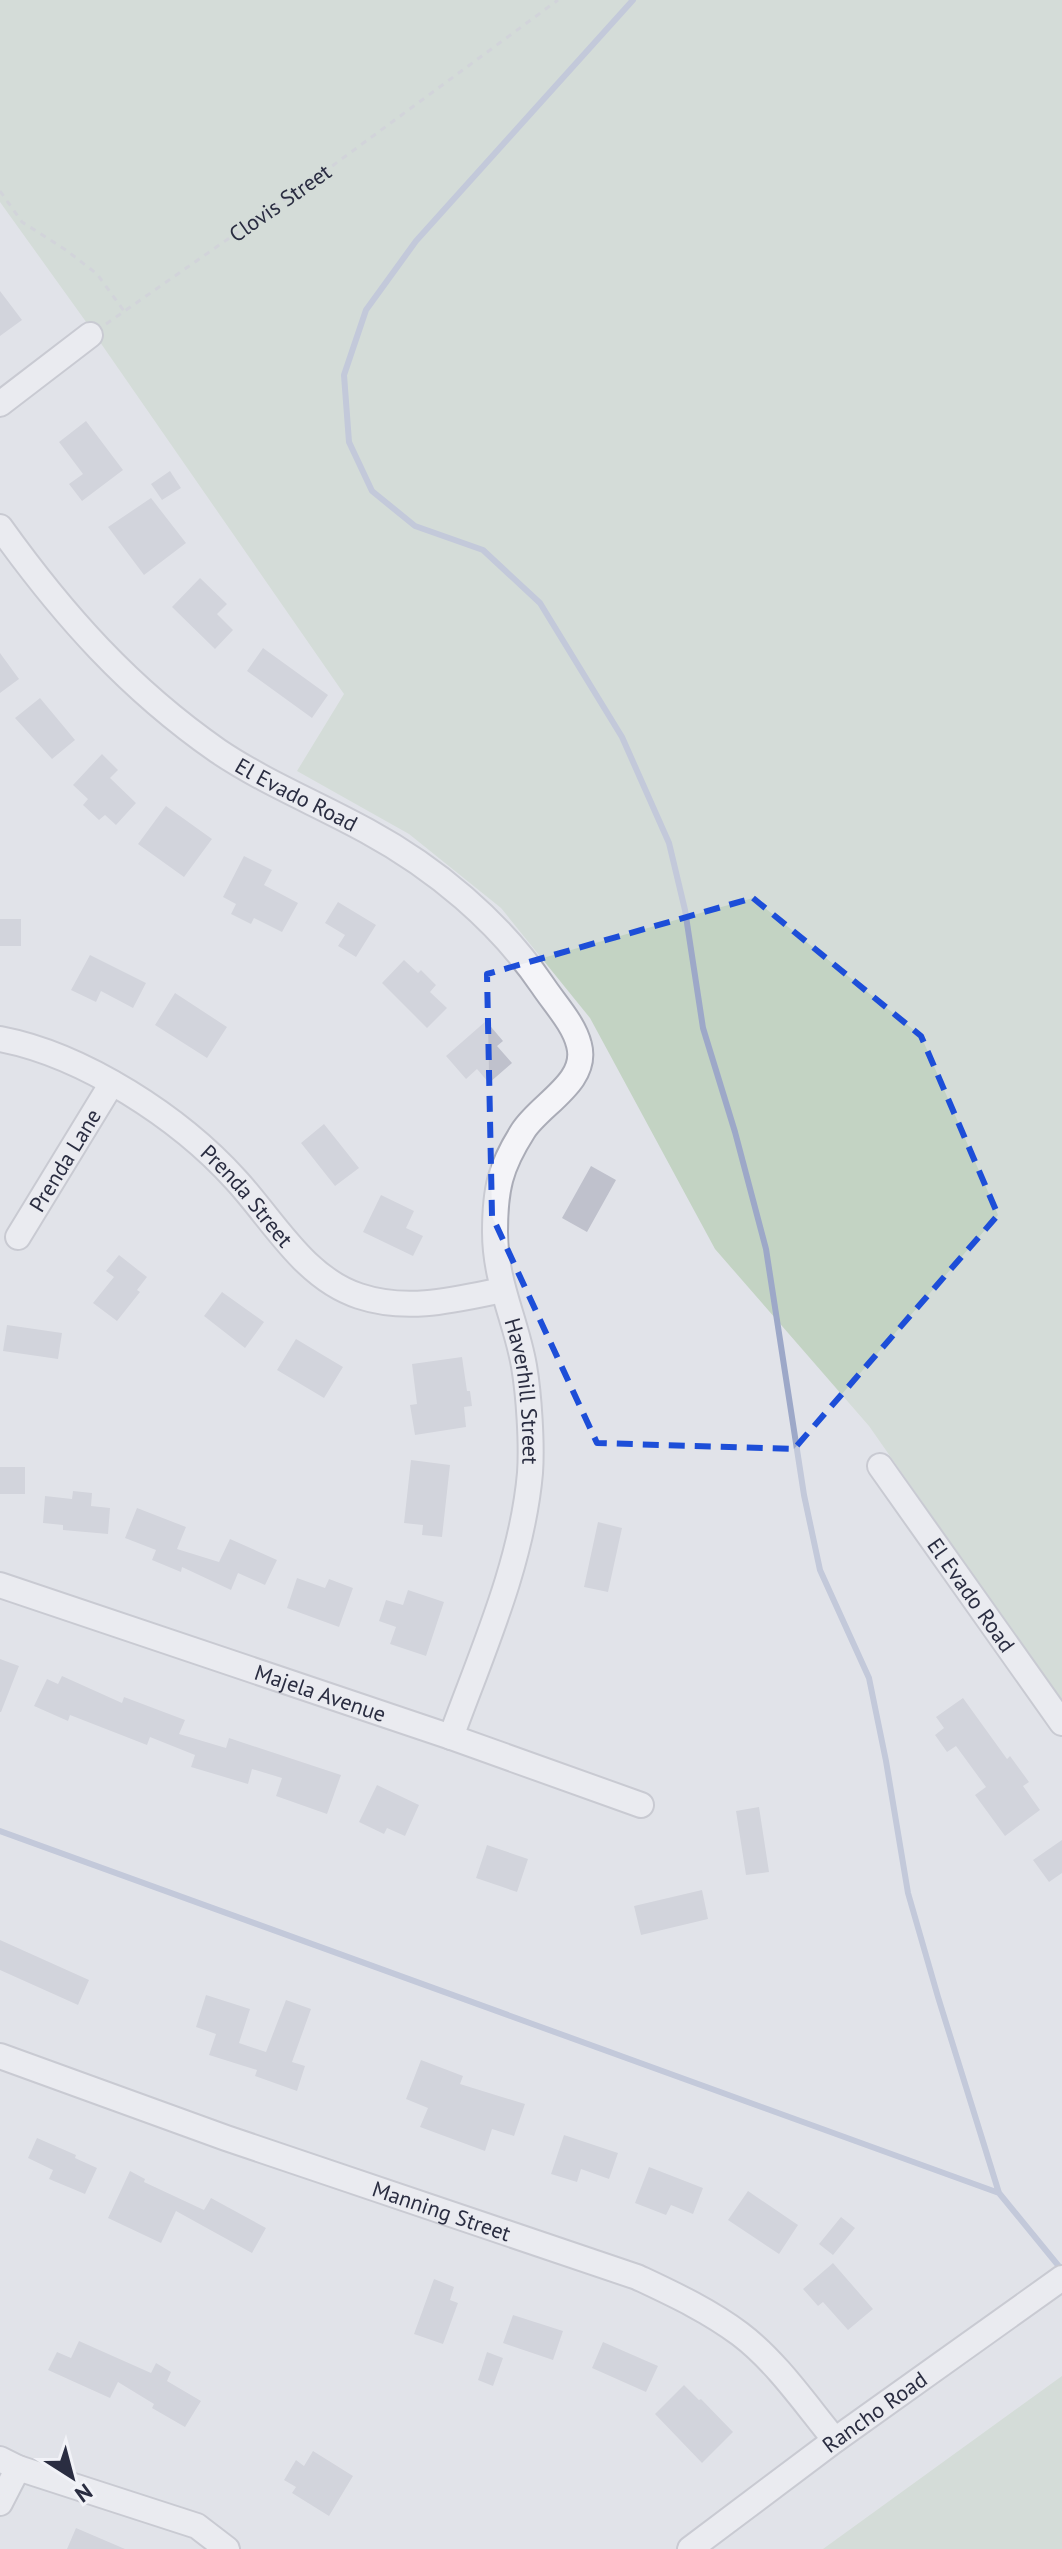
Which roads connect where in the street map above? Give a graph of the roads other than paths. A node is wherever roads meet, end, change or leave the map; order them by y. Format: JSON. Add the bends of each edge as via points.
{"nodes":[{"id":1,"x":90,"y":335,"type":"road end"},
{"id":2,"x":0,"y":404,"type":"edge"},
{"id":3,"x":0,"y":527,"type":"edge"},
{"id":4,"x":0,"y":1039,"type":"edge"},
{"id":5,"x":580,"y":1065,"type":"joint"},
{"id":6,"x":112,"y":1083,"type":"junction"},
{"id":7,"x":18,"y":1237,"type":"dead end"},
{"id":8,"x":502,"y":1290,"type":"junction"},
{"id":9,"x":880,"y":1466,"type":"dead end"},
{"id":10,"x":0,"y":1585,"type":"edge"},
{"id":11,"x":1062,"y":1723,"type":"edge"},
{"id":12,"x":451,"y":1737,"type":"junction"},
{"id":13,"x":641,"y":1805,"type":"dead end"},
{"id":14,"x":0,"y":2056,"type":"edge"},
{"id":15,"x":1062,"y":2278,"type":"edge"},
{"id":16,"x":835,"y":2440,"type":"junction"},
{"id":17,"x":9,"y":2464,"type":"edge"},
{"id":18,"x":0,"y":2503,"type":"edge"},
{"id":19,"x":227,"y":2549,"type":"edge"},
{"id":20,"x":690,"y":2549,"type":"edge"}],
"edges":[{"from":1,"to":2,"type":"street"},
{"from":3,"to":5,"type":"street","name":"El Evado Road","via":[[103,656],[154,703],[221,753],[408,855],[452,888],[533,971],[579,1045]]},
{"from":4,"to":6,"type":"street","name":"Prenda Street"},
{"from":5,"to":8,"type":"street","name":"Haverhill Street","via":[[525,1127],[506,1162],[496,1192]]},
{"from":6,"to":7,"type":"street","name":"Prenda Lane"},
{"from":6,"to":8,"type":"street","name":"Prenda Street","via":[[199,1143],[322,1277],[357,1295],[394,1303],[432,1304]]},
{"from":8,"to":12,"type":"street","name":"Haverhill Street","via":[[524,1366],[530,1471],[503,1593]]},
{"from":9,"to":11,"type":"street","name":"El Evado Road"},
{"from":10,"to":12,"type":"street","name":"Majela Avenue"},
{"from":12,"to":13,"type":"street","name":"Majela Avenue"},
{"from":14,"to":16,"type":"street","name":"Manning Street","via":[[637,2277],[700,2306],[743,2335]]},
{"from":15,"to":16,"type":"street","name":"Rancho Road"},
{"from":16,"to":20,"type":"street","name":"Rancho Road"},
{"from":17,"to":18,"type":"street"},
{"from":17,"to":19,"type":"street","via":[[197,2526]]}]}
